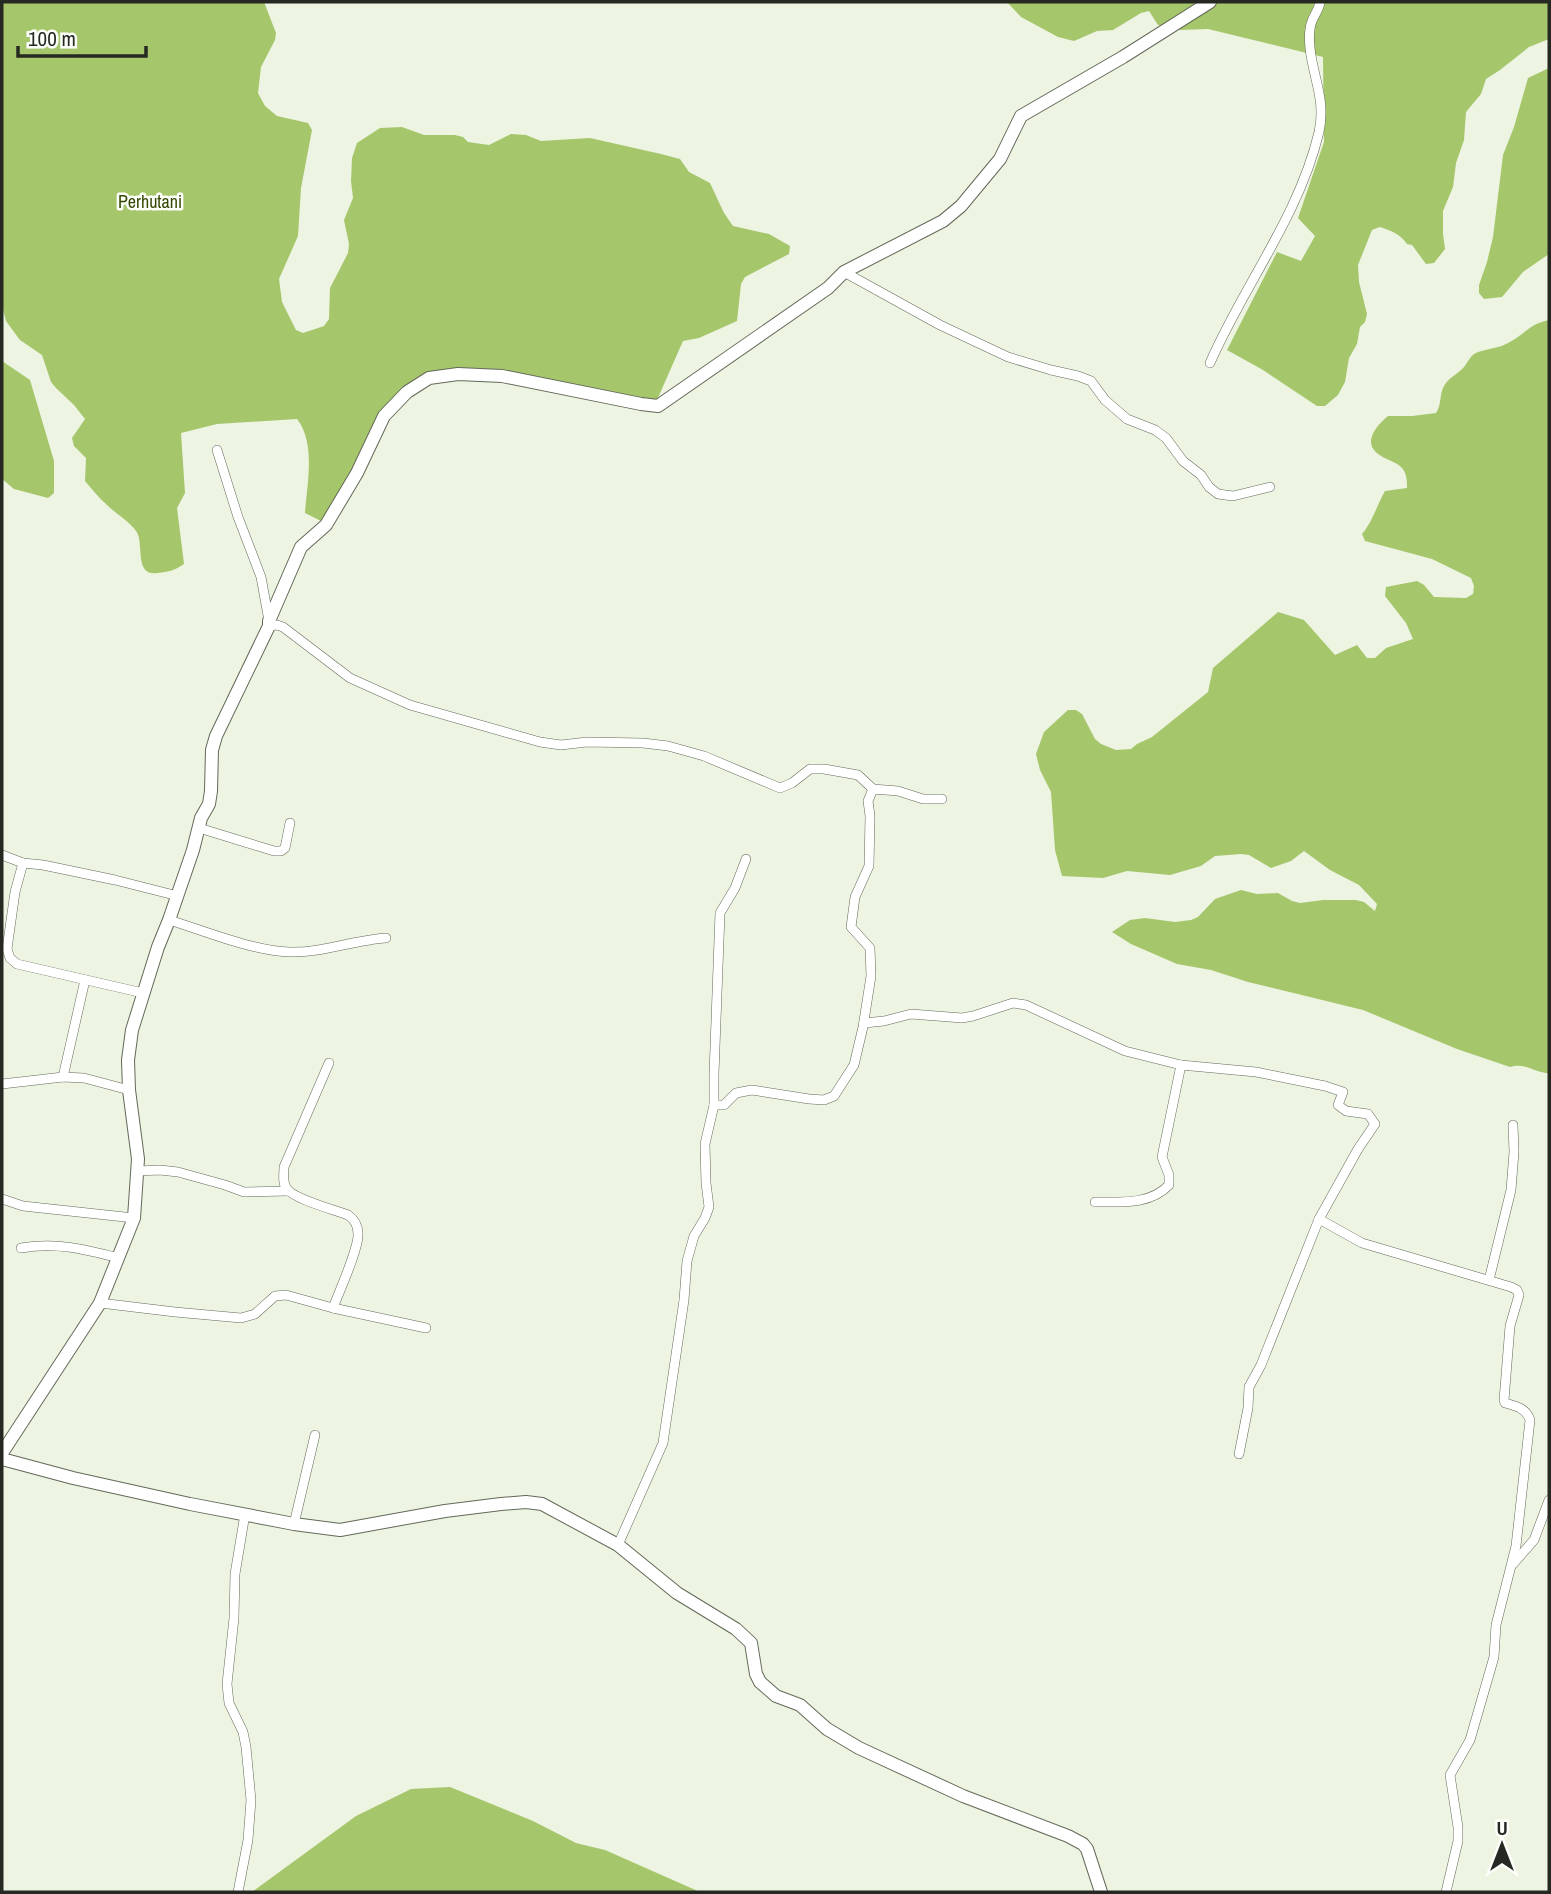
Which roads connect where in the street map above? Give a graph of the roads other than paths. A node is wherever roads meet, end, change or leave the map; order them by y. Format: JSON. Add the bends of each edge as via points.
{"nodes":[{"id":1,"x":1210,"y":2,"type":"edge"},
{"id":2,"x":1320,"y":2,"type":"edge"},
{"id":3,"x":844,"y":272,"type":"junction"},
{"id":4,"x":1210,"y":363,"type":"dead end"},
{"id":5,"x":217,"y":450,"type":"dead end"},
{"id":6,"x":1270,"y":487,"type":"dead end"},
{"id":7,"x":269,"y":623,"type":"junction"},
{"id":8,"x":873,"y":789,"type":"junction"},
{"id":9,"x":942,"y":799,"type":"dead end"},
{"id":10,"x":290,"y":823,"type":"dead end"},
{"id":11,"x":199,"y":828,"type":"junction"},
{"id":12,"x":2,"y":855,"type":"edge"},
{"id":13,"x":746,"y":859,"type":"dead end"},
{"id":14,"x":23,"y":863,"type":"junction"},
{"id":15,"x":178,"y":896,"type":"junction"},
{"id":16,"x":170,"y":920,"type":"junction"},
{"id":17,"x":386,"y":938,"type":"dead end"},
{"id":18,"x":86,"y":980,"type":"junction"},
{"id":19,"x":143,"y":993,"type":"junction"},
{"id":20,"x":864,"y":1023,"type":"junction"},
{"id":21,"x":329,"y":1063,"type":"dead end"},
{"id":22,"x":1181,"y":1065,"type":"junction"},
{"id":23,"x":63,"y":1077,"type":"junction"},
{"id":24,"x":2,"y":1084,"type":"edge"},
{"id":25,"x":129,"y":1090,"type":"junction"},
{"id":26,"x":715,"y":1105,"type":"junction"},
{"id":27,"x":1513,"y":1125,"type":"dead end"},
{"id":28,"x":138,"y":1171,"type":"junction"},
{"id":29,"x":288,"y":1191,"type":"junction"},
{"id":30,"x":2,"y":1199,"type":"edge"},
{"id":31,"x":1095,"y":1202,"type":"dead end"},
{"id":32,"x":134,"y":1218,"type":"junction"},
{"id":33,"x":1319,"y":1219,"type":"junction"},
{"id":34,"x":21,"y":1248,"type":"dead end"},
{"id":35,"x":119,"y":1258,"type":"junction"},
{"id":36,"x":1489,"y":1280,"type":"junction"},
{"id":37,"x":100,"y":1303,"type":"junction"},
{"id":38,"x":333,"y":1308,"type":"junction"},
{"id":39,"x":426,"y":1328,"type":"dead end"},
{"id":40,"x":315,"y":1435,"type":"dead end"},
{"id":41,"x":2,"y":1453,"type":"edge"},
{"id":42,"x":1238,"y":1454,"type":"dead end"},
{"id":43,"x":2,"y":1459,"type":"edge"},
{"id":44,"x":1549,"y":1500,"type":"edge"},
{"id":45,"x":245,"y":1514,"type":"junction"},
{"id":46,"x":294,"y":1524,"type":"junction"},
{"id":47,"x":618,"y":1545,"type":"junction"},
{"id":48,"x":1512,"y":1565,"type":"junction"},
{"id":49,"x":238,"y":1892,"type":"edge"},
{"id":50,"x":1101,"y":1892,"type":"edge"},
{"id":51,"x":1446,"y":1892,"type":"edge"}],
"edges":[{"from":1,"to":3,"type":"street","via":[[1021,116],[1000,159],[961,206],[943,221]]},
{"from":2,"to":4,"type":"street","via":[[1310,33],[1321,111],[1312,157],[1290,212]]},
{"from":3,"to":6,"type":"street","via":[[1008,357],[1091,381],[1127,419],[1166,438],[1218,494],[1233,496]]},
{"from":3,"to":7,"type":"street","via":[[828,288],[658,406],[502,376],[429,378],[384,416],[326,524],[301,547]]},
{"from":5,"to":7,"type":"street","via":[[261,577]]},
{"from":7,"to":8,"type":"street","via":[[283,627],[350,678],[458,720],[561,745],[668,746],[780,788],[810,769],[824,769],[858,775]]},
{"from":7,"to":11,"type":"street","via":[[216,736],[211,797]]},
{"from":8,"to":9,"type":"street"},
{"from":8,"to":20,"type":"street","via":[[868,801],[869,866],[855,897],[851,928],[870,948]]},
{"from":10,"to":11,"type":"street","via":[[281,851]]},
{"from":11,"to":15,"type":"street"},
{"from":12,"to":14,"type":"street"},
{"from":13,"to":26,"type":"street","via":[[720,914]]},
{"from":14,"to":15,"type":"street"},
{"from":14,"to":18,"type":"street","via":[[15,892],[9,958],[17,964]]},
{"from":15,"to":16,"type":"street"},
{"from":16,"to":17,"type":"street","via":[[247,945],[289,952]]},
{"from":16,"to":19,"type":"street"},
{"from":18,"to":19,"type":"street"},
{"from":18,"to":23,"type":"street"},
{"from":19,"to":25,"type":"street","via":[[132,1030]]},
{"from":20,"to":22,"type":"street","via":[[911,1014],[973,1016],[1013,1003],[1125,1051]]},
{"from":20,"to":26,"type":"street","via":[[854,1065],[834,1096],[809,1099],[752,1090]]},
{"from":21,"to":29,"type":"street","via":[[284,1167]]},
{"from":22,"to":31,"type":"street","via":[[1163,1157],[1169,1185],[1142,1199]]},
{"from":22,"to":33,"type":"street","via":[[1256,1072],[1325,1086],[1343,1092],[1338,1105],[1346,1111],[1368,1114],[1375,1124]]},
{"from":23,"to":24,"type":"street"},
{"from":23,"to":25,"type":"street"},
{"from":25,"to":28,"type":"street"},
{"from":26,"to":47,"type":"street","via":[[705,1144],[709,1207],[687,1261],[663,1443]]},
{"from":27,"to":36,"type":"street","via":[[1511,1190]]},
{"from":28,"to":29,"type":"street","via":[[178,1172],[244,1192]]},
{"from":28,"to":32,"type":"street"},
{"from":29,"to":38,"type":"street","via":[[348,1215],[357,1225],[358,1241]]},
{"from":30,"to":32,"type":"street","via":[[23,1206]]},
{"from":32,"to":35,"type":"street"},
{"from":33,"to":36,"type":"street","via":[[1362,1243]]},
{"from":33,"to":42,"type":"street","via":[[1249,1387]]},
{"from":34,"to":35,"type":"street","via":[[70,1246]]},
{"from":35,"to":37,"type":"street"},
{"from":36,"to":48,"type":"street","via":[[1511,1287],[1519,1295],[1510,1326],[1504,1400],[1525,1411],[1530,1420]]},
{"from":37,"to":38,"type":"street","via":[[241,1318],[286,1295]]},
{"from":37,"to":41,"type":"street"},
{"from":38,"to":39,"type":"street"},
{"from":40,"to":46,"type":"street"},
{"from":43,"to":45,"type":"street"},
{"from":44,"to":48,"type":"street","via":[[1534,1540]]},
{"from":45,"to":46,"type":"street"},
{"from":45,"to":49,"type":"street","via":[[235,1574],[227,1684],[232,1713],[243,1732],[251,1800]]},
{"from":46,"to":47,"type":"street","via":[[346,1530],[445,1511],[526,1502],[550,1507]]},
{"from":47,"to":50,"type":"street","via":[[677,1593],[746,1638],[756,1674],[767,1690],[800,1705],[859,1748],[962,1797],[1083,1844]]},
{"from":48,"to":51,"type":"street","via":[[1481,1706],[1470,1740],[1450,1775],[1458,1841]]}]}
